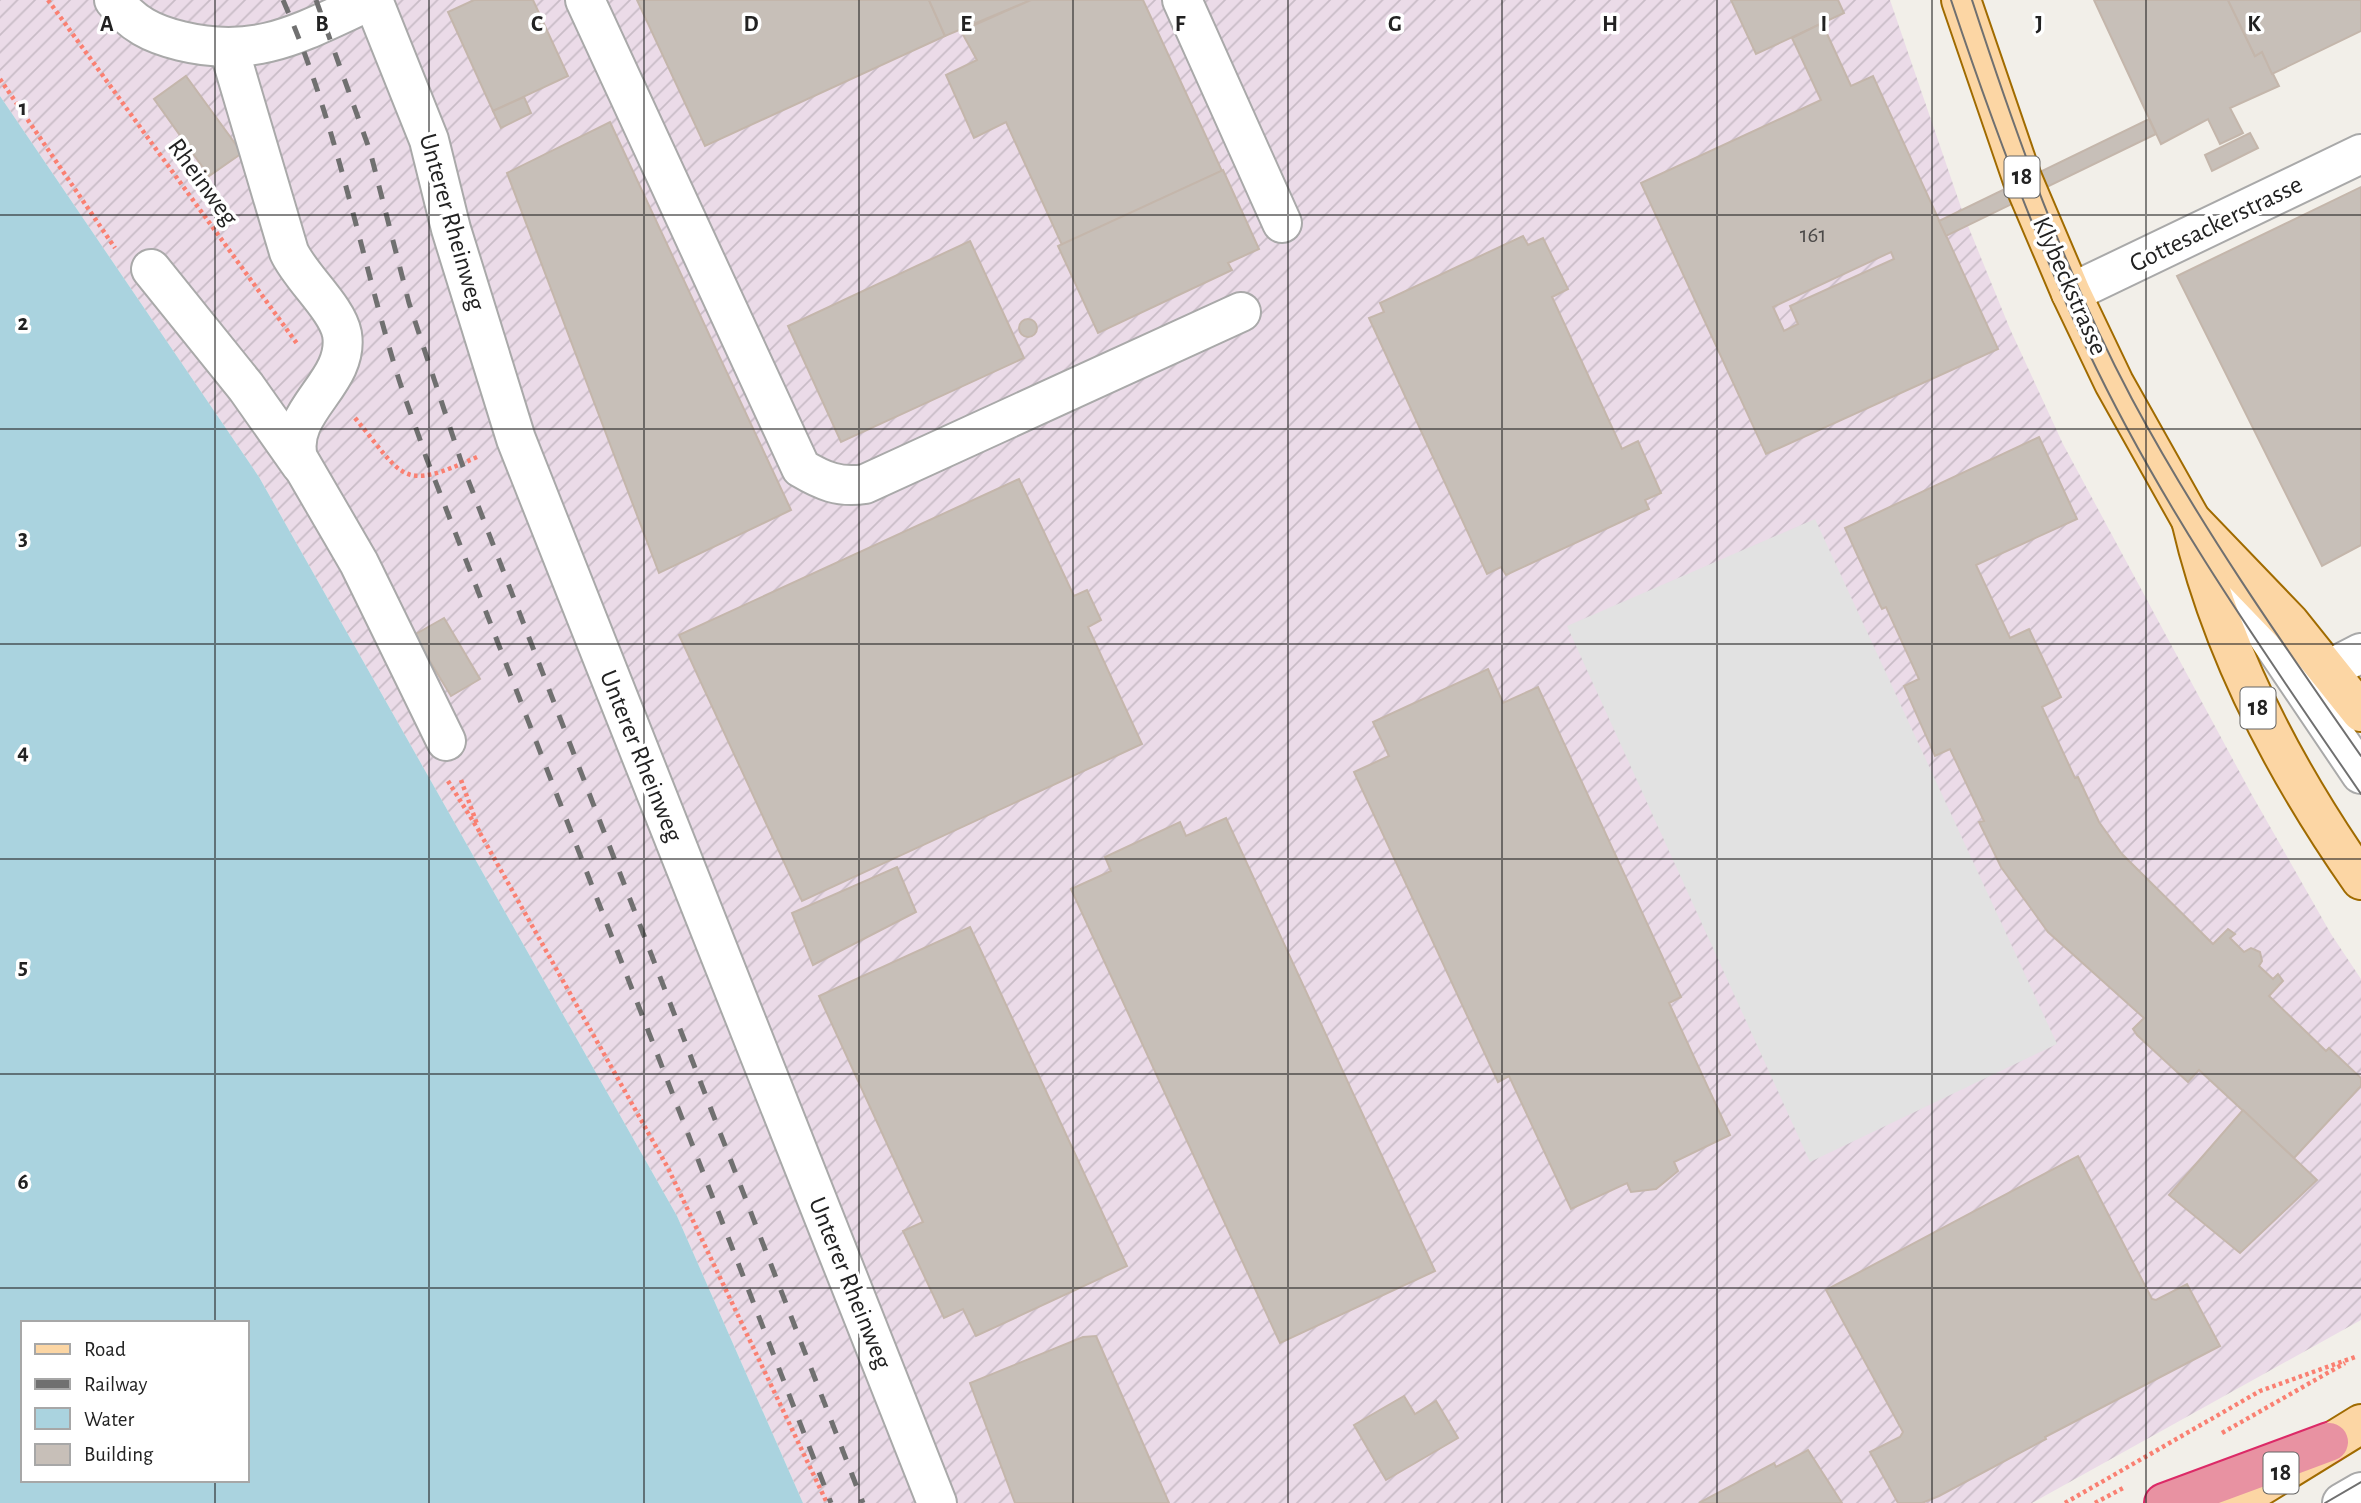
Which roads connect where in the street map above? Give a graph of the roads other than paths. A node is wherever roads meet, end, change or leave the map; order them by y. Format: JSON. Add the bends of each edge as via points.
{"nodes":[{"id":1,"x":114,"y":0,"type":"edge"},
{"id":2,"x":372,"y":0,"type":"edge"},
{"id":3,"x":585,"y":0,"type":"edge"},
{"id":4,"x":1182,"y":0,"type":"edge"},
{"id":5,"x":1961,"y":0,"type":"edge"},
{"id":6,"x":229,"y":49,"type":"junction"},
{"id":7,"x":2361,"y":154,"type":"edge"},
{"id":8,"x":1282,"y":223,"type":"dead end"},
{"id":9,"x":151,"y":269,"type":"dead end"},
{"id":10,"x":2071,"y":293,"type":"junction"},
{"id":11,"x":1241,"y":312,"type":"dead end"},
{"id":12,"x":301,"y":465,"type":"junction"},
{"id":13,"x":2191,"y":520,"type":"junction"},
{"id":14,"x":2230,"y":645,"type":"junction"},
{"id":15,"x":2345,"y":661,"type":"edge"},
{"id":16,"x":2286,"y":667,"type":"junction"},
{"id":17,"x":2361,"y":712,"type":"edge"},
{"id":18,"x":446,"y":741,"type":"road end"},
{"id":19,"x":2361,"y":774,"type":"edge"},
{"id":20,"x":2361,"y":880,"type":"edge"},
{"id":21,"x":2345,"y":1433,"type":"edge"},
{"id":22,"x":2361,"y":1492,"type":"edge"},
{"id":23,"x":937,"y":1503,"type":"edge"},
{"id":24,"x":2165,"y":1503,"type":"edge"},
{"id":25,"x":2234,"y":1503,"type":"edge"},
{"id":26,"x":2342,"y":1503,"type":"edge"}],
"edges":[{"from":1,"to":6,"type":"street","via":[[148,32]]},
{"from":2,"to":6,"type":"street","via":[[298,34]]},
{"from":2,"to":23,"type":"street","name":"Unterer Rheinweg","via":[[429,140],[451,229],[516,439]]},
{"from":3,"to":11,"type":"street","via":[[801,468],[822,481],[845,487],[865,484]]},
{"from":4,"to":8,"type":"street"},
{"from":5,"to":10,"type":"main road","name":"Klybeckstrasse","number":"18","via":[[2022,178]]},
{"from":6,"to":12,"type":"street","via":[[289,251],[340,327],[343,354],[297,439]]},
{"from":7,"to":10,"type":"street","name":"Gottesackerstrasse"},
{"from":9,"to":12,"type":"street","via":[[246,387]]},
{"from":10,"to":13,"type":"main road","name":"Klybeckstrasse","number":"18","via":[[2114,383]]},
{"from":12,"to":18,"type":"street","via":[[359,563]]},
{"from":13,"to":14,"type":"main road","name":"Klybeckstrasse","number":"18"},
{"from":13,"to":15,"type":"main road","name":"Klybeckstrasse","number":"18","via":[[2290,623]]},
{"from":13,"to":16,"type":"street"},
{"from":14,"to":16,"type":"street"},
{"from":14,"to":20,"type":"main road","name":"Klybeckstrasse","number":"18","via":[[2250,695],[2294,774]]},
{"from":15,"to":16,"type":"street"},
{"from":15,"to":17,"type":"main road","name":"Klybeckstrasse","number":"18"},
{"from":16,"to":19,"type":"street"},
{"from":21,"to":24,"type":"highway"},
{"from":21,"to":25,"type":"main road","number":"18"},
{"from":22,"to":26,"type":"street"}]}
